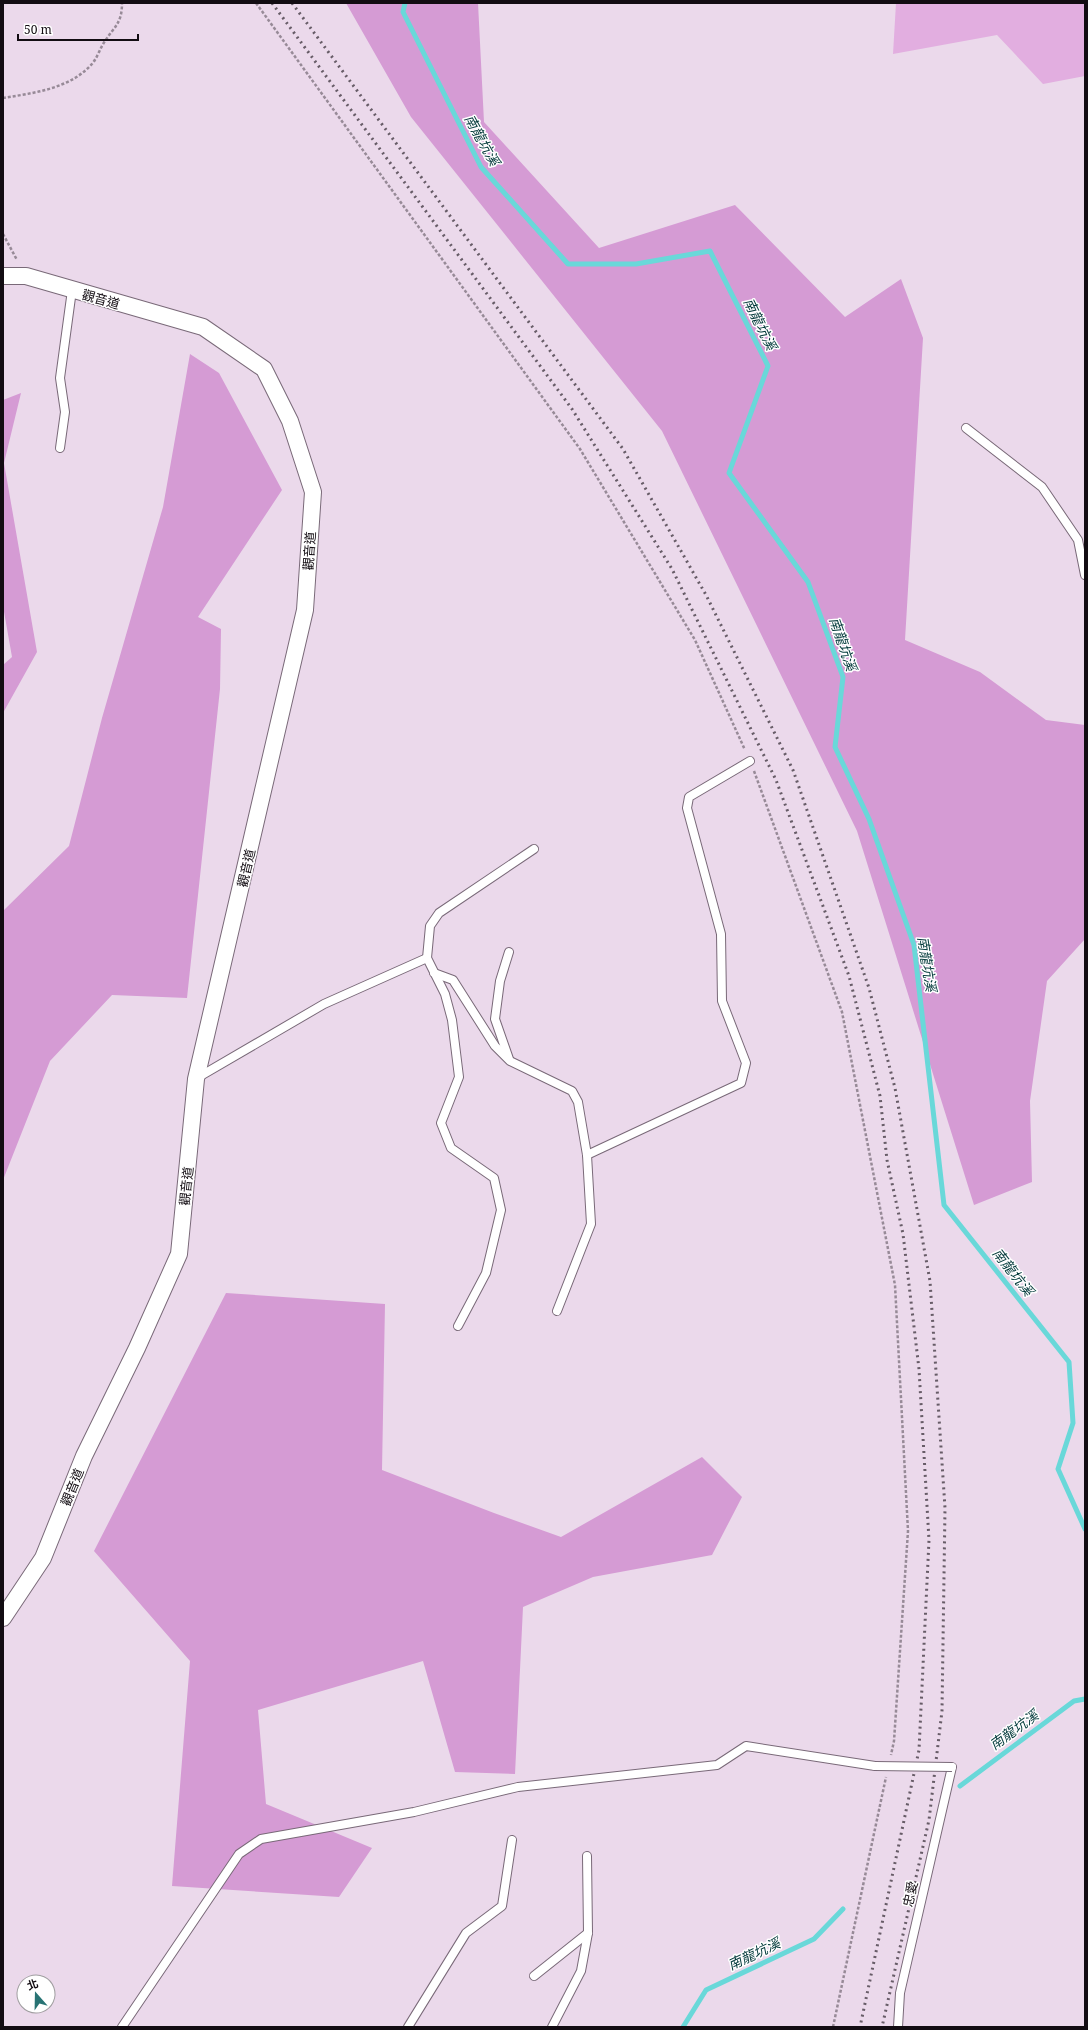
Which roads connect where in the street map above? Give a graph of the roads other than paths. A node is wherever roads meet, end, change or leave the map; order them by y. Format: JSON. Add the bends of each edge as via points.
{"nodes":[{"id":1,"x":3,"y":276,"type":"edge"},
{"id":2,"x":72,"y":290,"type":"junction"},
{"id":3,"x":966,"y":428,"type":"dead end"},
{"id":4,"x":60,"y":448,"type":"dead end"},
{"id":5,"x":1085,"y":575,"type":"edge"},
{"id":6,"x":750,"y":761,"type":"dead end"},
{"id":7,"x":534,"y":850,"type":"dead end"},
{"id":8,"x":509,"y":952,"type":"dead end"},
{"id":9,"x":427,"y":958,"type":"junction"},
{"id":10,"x":434,"y":973,"type":"junction"},
{"id":11,"x":510,"y":1061,"type":"junction"},
{"id":12,"x":196,"y":1078,"type":"junction"},
{"id":13,"x":587,"y":1155,"type":"junction"},
{"id":14,"x":557,"y":1311,"type":"dead end"},
{"id":15,"x":458,"y":1326,"type":"dead end"},
{"id":16,"x":3,"y":1618,"type":"edge"},
{"id":17,"x":512,"y":1840,"type":"dead end"},
{"id":18,"x":587,"y":1856,"type":"dead end"},
{"id":19,"x":588,"y":1933,"type":"junction"},
{"id":20,"x":534,"y":1976,"type":"dead end"},
{"id":21,"x":122,"y":2027,"type":"edge"},
{"id":22,"x":408,"y":2027,"type":"edge"},
{"id":23,"x":552,"y":2027,"type":"edge"},
{"id":24,"x":898,"y":2027,"type":"edge"}],
"edges":[{"from":1,"to":2,"type":"street","name":"觀音道","via":[[26,276]]},
{"from":2,"to":4,"type":"lane","via":[[60,378],[65,412]]},
{"from":2,"to":12,"type":"street","name":"觀音道","via":[[203,327],[264,369],[290,421],[313,492],[305,610]]},
{"from":3,"to":5,"type":"lane","via":[[1042,487],[1078,540]]},
{"from":6,"to":13,"type":"lane","via":[[689,797],[687,808],[721,934],[722,1001],[746,1063],[741,1083]]},
{"from":7,"to":9,"type":"lane","via":[[439,913],[430,926]]},
{"from":8,"to":11,"type":"lane","via":[[500,981],[495,1019]]},
{"from":9,"to":10,"type":"lane"},
{"from":9,"to":12,"type":"lane","via":[[324,1004]]},
{"from":10,"to":11,"type":"lane","via":[[453,980],[495,1046]]},
{"from":10,"to":15,"type":"lane","via":[[445,994],[452,1020],[459,1077],[441,1123],[451,1148],[494,1178],[501,1210],[486,1273]]},
{"from":11,"to":13,"type":"lane","via":[[572,1091],[578,1102]]},
{"from":12,"to":16,"type":"street","name":"觀音道","via":[[179,1254],[84,1456],[43,1558]]},
{"from":13,"to":14,"type":"lane","via":[[591,1224]]},
{"from":17,"to":22,"type":"lane","via":[[502,1906],[466,1933]]},
{"from":18,"to":19,"type":"lane"},
{"from":19,"to":20,"type":"lane"},
{"from":19,"to":23,"type":"lane","via":[[580,1971]]},
{"from":21,"to":24,"type":"lane","name":"忠愛","bridge":true,"via":[[239,1854],[261,1839],[414,1812],[518,1787],[717,1765],[746,1746],[876,1766],[952,1767],[900,1993]]}]}
